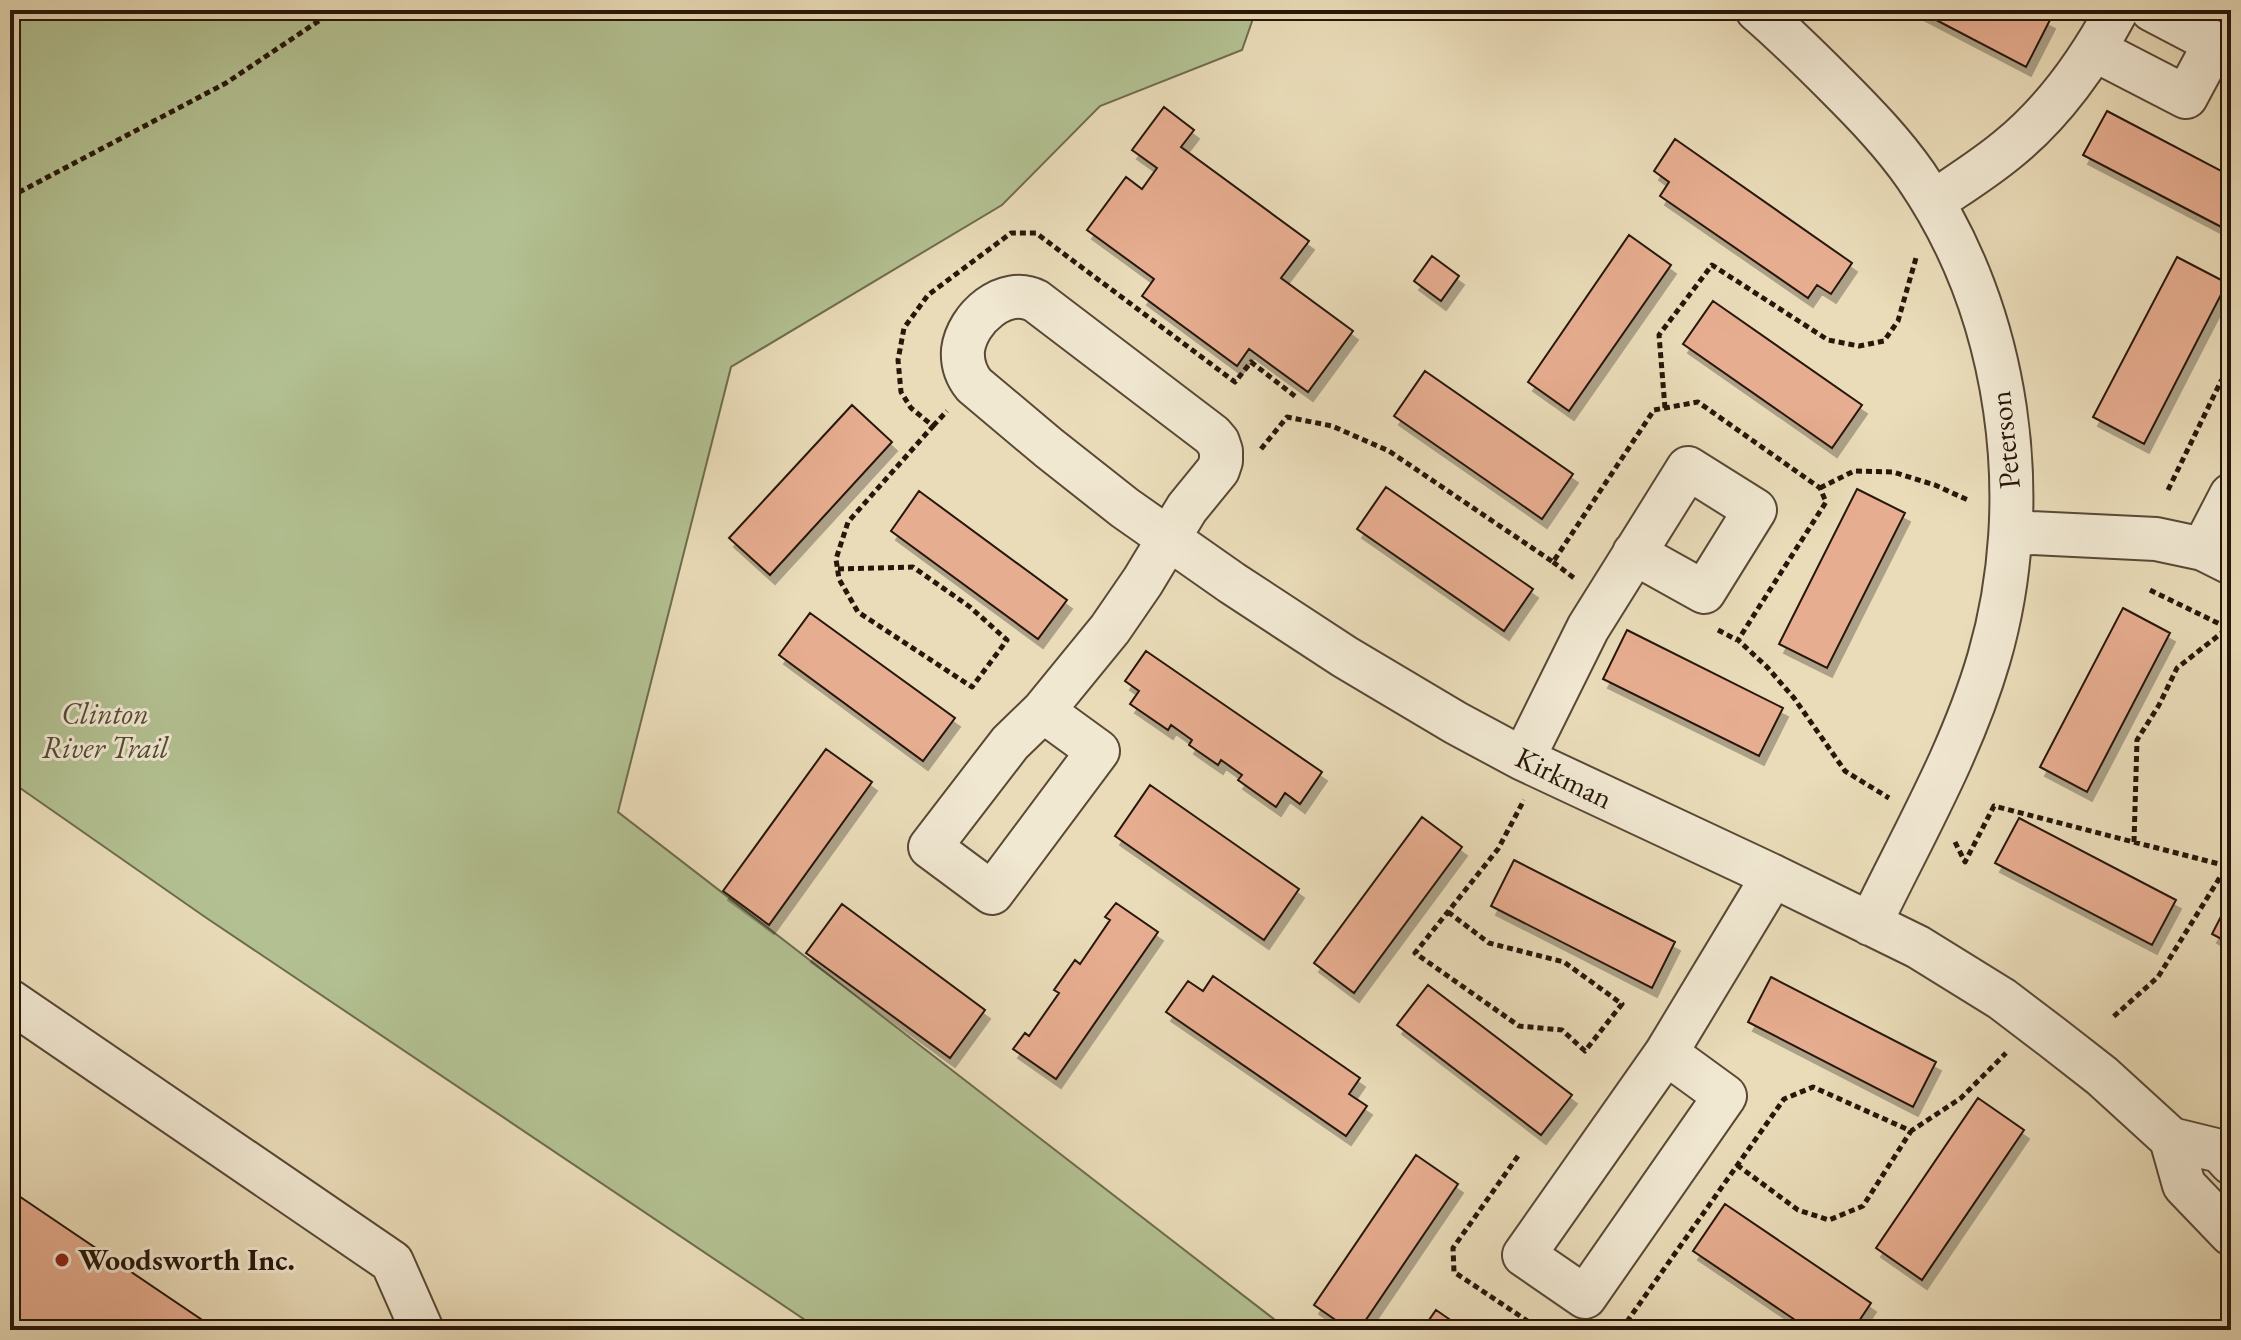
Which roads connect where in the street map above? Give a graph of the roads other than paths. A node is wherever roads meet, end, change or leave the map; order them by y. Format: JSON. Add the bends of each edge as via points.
{"nodes":[{"id":1,"x":1757,"y":10,"type":"edge"},
{"id":2,"x":2117,"y":10,"type":"edge"},
{"id":3,"x":2152,"y":10,"type":"edge"},
{"id":4,"x":2095,"y":50,"type":"junction"},
{"id":5,"x":1933,"y":202,"type":"junction"},
{"id":6,"x":2231,"y":495,"type":"edge"},
{"id":7,"x":2011,"y":515,"type":"junction"},
{"id":8,"x":1168,"y":539,"type":"junction"},
{"id":9,"x":1634,"y":553,"type":"dead end"},
{"id":10,"x":2217,"y":556,"type":"edge"},
{"id":11,"x":1043,"y":711,"type":"dead end"},
{"id":12,"x":1532,"y":763,"type":"junction"},
{"id":13,"x":1773,"y":876,"type":"junction"},
{"id":14,"x":1870,"y":924,"type":"junction"},
{"id":15,"x":10,"y":1001,"type":"edge"},
{"id":16,"x":1666,"y":1053,"type":"junction"},
{"id":17,"x":2171,"y":1139,"type":"junction"},
{"id":18,"x":2231,"y":1163,"type":"edge"},
{"id":19,"x":2231,"y":1234,"type":"edge"},
{"id":20,"x":422,"y":1330,"type":"edge"}],
"edges":[{"from":1,"to":5,"type":"street","name":"Peterson","via":[[1877,127]]},
{"from":2,"to":4,"type":"street"},
{"from":3,"to":4,"type":"street","via":[[2215,43],[2186,97]]},
{"from":4,"to":5,"type":"street","via":[[2033,126]]},
{"from":5,"to":7,"type":"street","name":"Peterson","via":[[1966,269],[1994,351],[2005,413]]},
{"from":6,"to":10,"type":"street"},
{"from":7,"to":10,"type":"street","via":[[2156,539]]},
{"from":7,"to":14,"type":"street","name":"Peterson","via":[[2004,593],[1976,699]]},
{"from":8,"to":8,"type":"street","name":"Kirkman","via":[[974,385],[965,368],[966,338],[997,302],[1023,296],[1036,301],[1218,442],[1218,470]]},
{"from":8,"to":11,"type":"street","via":[[1110,629]]},
{"from":8,"to":12,"type":"street","name":"Kirkman","via":[[1345,657]]},
{"from":9,"to":12,"type":"street","via":[[1588,628]]},
{"from":12,"to":13,"type":"street","name":"Kirkman"},
{"from":13,"to":14,"type":"street","name":"Kirkman"},
{"from":13,"to":16,"type":"street"},
{"from":14,"to":17,"type":"street","name":"Kirkman","via":[[1961,972],[2036,1024]]},
{"from":15,"to":20,"type":"street","via":[[392,1262]]},
{"from":16,"to":16,"type":"street","via":[[1524,1255],[1585,1297],[1725,1096]]},
{"from":17,"to":18,"type":"street","name":"Kirkman","via":[[2220,1151]]},
{"from":17,"to":19,"type":"street","via":[[2184,1185]]}]}
